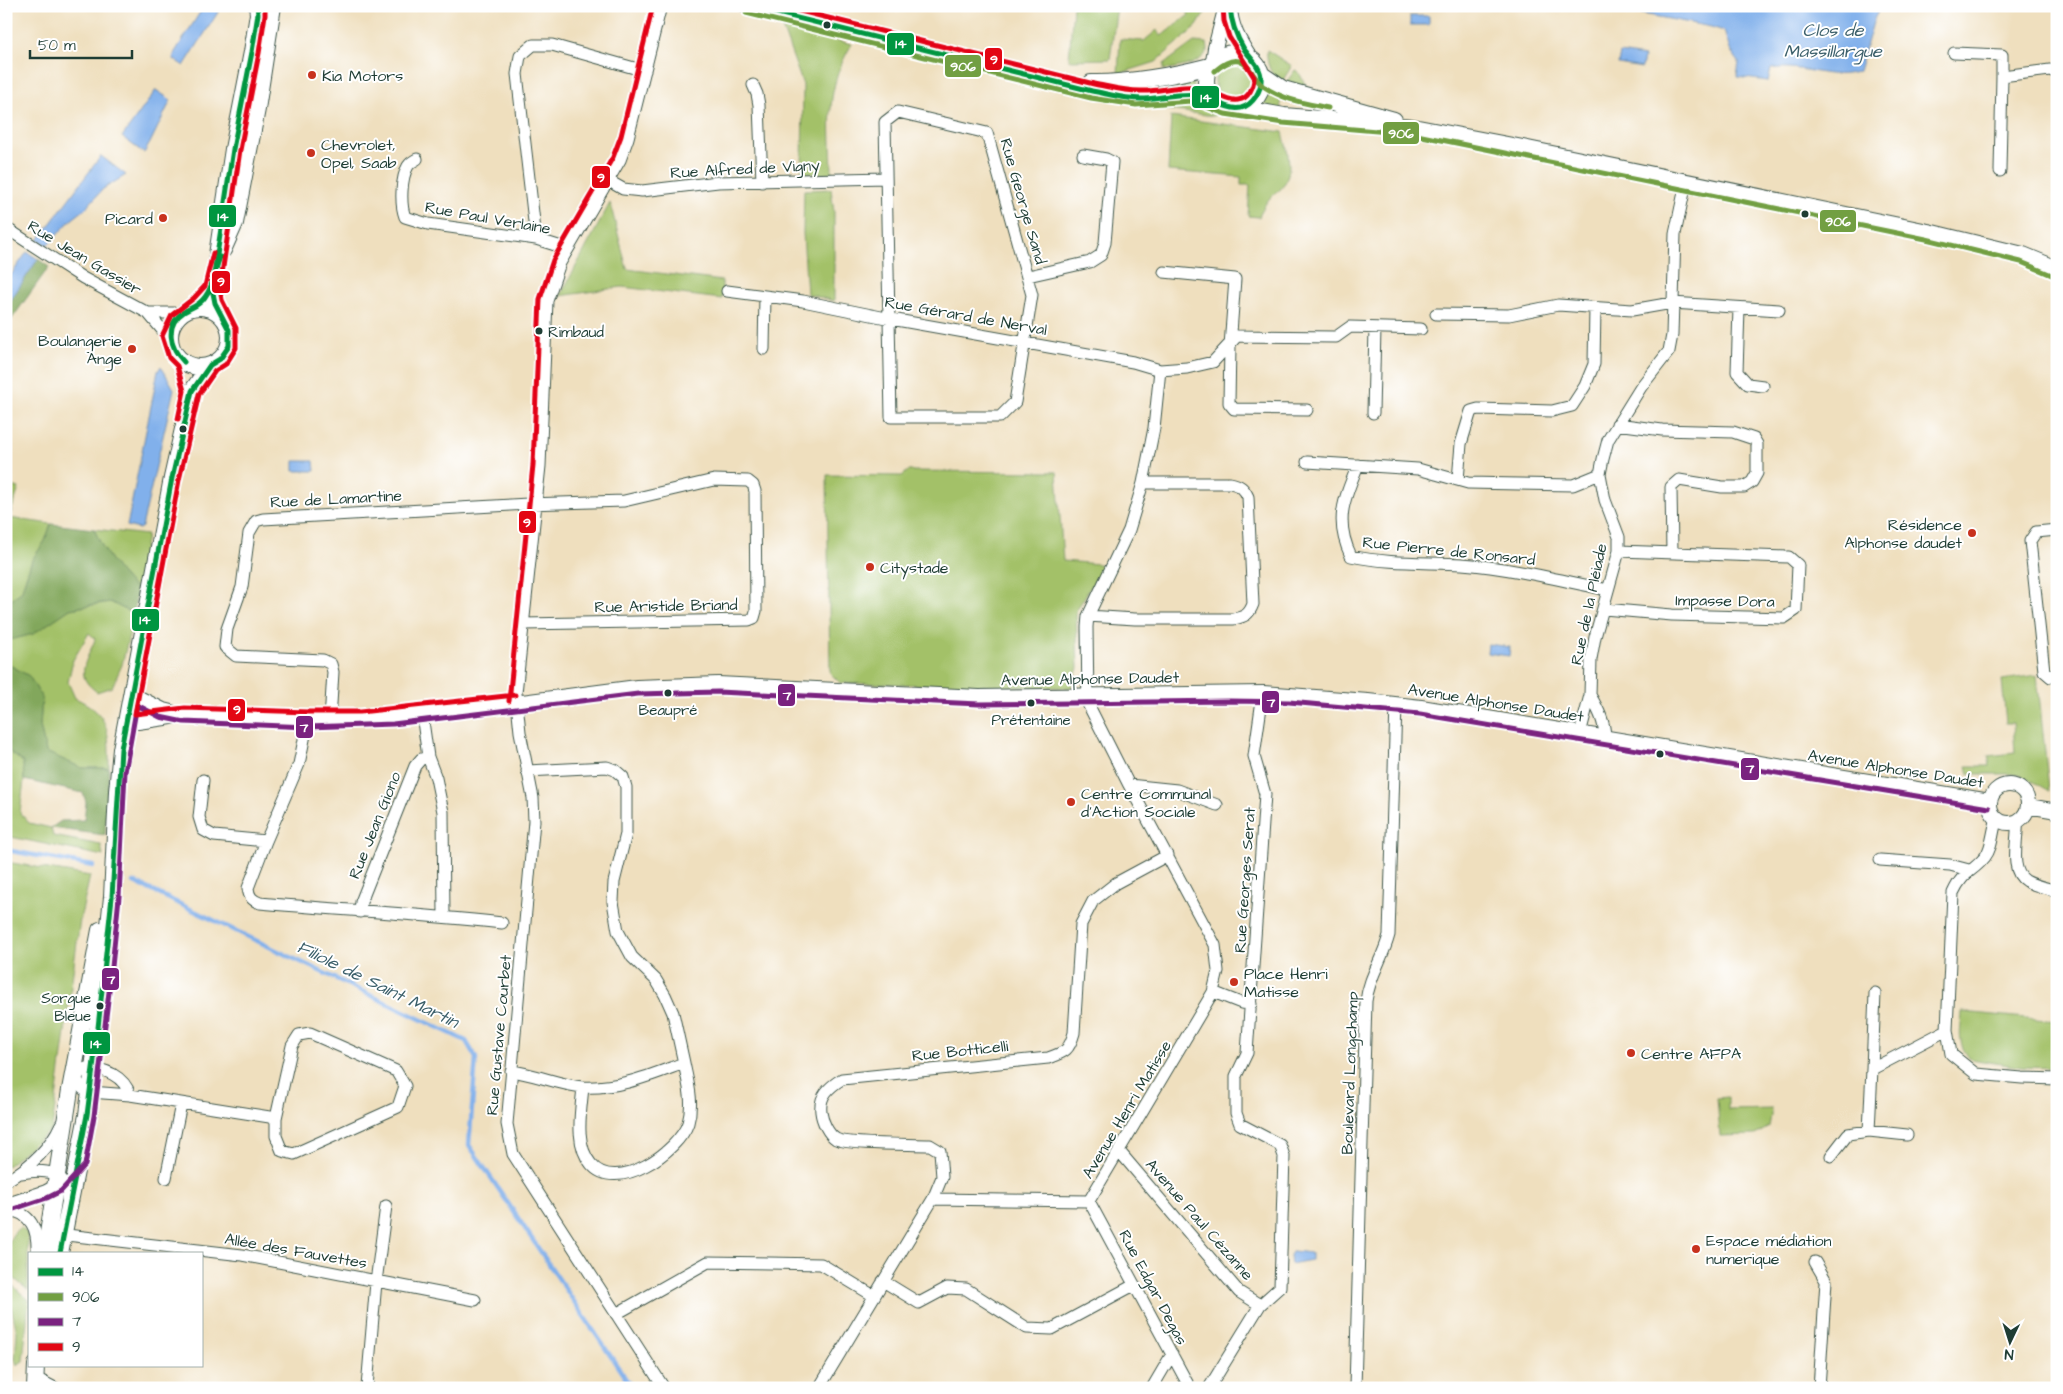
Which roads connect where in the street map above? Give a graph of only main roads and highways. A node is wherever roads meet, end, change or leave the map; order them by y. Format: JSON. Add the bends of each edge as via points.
{"nodes":[{"id":1,"x":257,"y":6,"type":"edge"},
{"id":2,"x":273,"y":6,"type":"edge"},
{"id":3,"x":748,"y":6,"type":"edge"},
{"id":4,"x":1212,"y":64,"type":"junction"},
{"id":5,"x":1261,"y":74,"type":"junction"},
{"id":6,"x":1058,"y":81,"type":"junction"},
{"id":7,"x":1213,"y":99,"type":"junction"},
{"id":8,"x":1239,"y":108,"type":"junction"},
{"id":9,"x":1413,"y":126,"type":"junction"},
{"id":10,"x":218,"y":261,"type":"junction"},
{"id":11,"x":2057,"y":269,"type":"edge"},
{"id":12,"x":212,"y":288,"type":"junction"},
{"id":13,"x":188,"y":310,"type":"junction"},
{"id":14,"x":219,"y":314,"type":"junction"},
{"id":15,"x":184,"y":362,"type":"junction"},
{"id":16,"x":210,"y":365,"type":"junction"},
{"id":17,"x":192,"y":391,"type":"junction"},
{"id":18,"x":113,"y":864,"type":"junction"},
{"id":19,"x":59,"y":1231,"type":"junction"},
{"id":20,"x":46,"y":1252,"type":"edge"},
{"id":21,"x":60,"y":1252,"type":"edge"}],
"edges":[{"from":1,"to":10,"type":"main road"},
{"from":2,"to":10,"type":"main road","via":[[235,223]]},
{"from":3,"to":6,"type":"main road"},
{"from":4,"to":5,"type":"main road","via":[[1227,54],[1235,53],[1250,58]]},
{"from":4,"to":6,"type":"main road","via":[[1185,72],[1108,84]]},
{"from":4,"to":7,"type":"main road","via":[[1206,83]]},
{"from":5,"to":8,"type":"main road","via":[[1259,92]]},
{"from":5,"to":9,"type":"main road","via":[[1283,89]]},
{"from":6,"to":7,"type":"main road","via":[[1092,91],[1141,98],[1182,93]]},
{"from":7,"to":8,"type":"main road","via":[[1225,107]]},
{"from":8,"to":9,"type":"main road","via":[[1284,116]]},
{"from":9,"to":11,"type":"main road","via":[[1963,240],[2023,255]]},
{"from":10,"to":12,"type":"main road"},
{"from":12,"to":13,"type":"main road"},
{"from":12,"to":14,"type":"main road"},
{"from":13,"to":14,"type":"main road","via":[[210,309]]},
{"from":13,"to":15,"type":"main road","via":[[176,320],[169,338],[176,355]]},
{"from":14,"to":16,"type":"main road","via":[[227,324],[230,338],[226,353]]},
{"from":15,"to":16,"type":"main road","via":[[192,366]]},
{"from":15,"to":17,"type":"main road"},
{"from":16,"to":17,"type":"main road"},
{"from":17,"to":18,"type":"main road","via":[[172,478],[126,721],[118,771]]},
{"from":18,"to":19,"type":"main road","via":[[67,1112],[59,1181]]},
{"from":18,"to":19,"type":"main road","via":[[90,1092],[78,1163]]},
{"from":19,"to":20,"type":"main road"},
{"from":19,"to":21,"type":"main road"}]}
